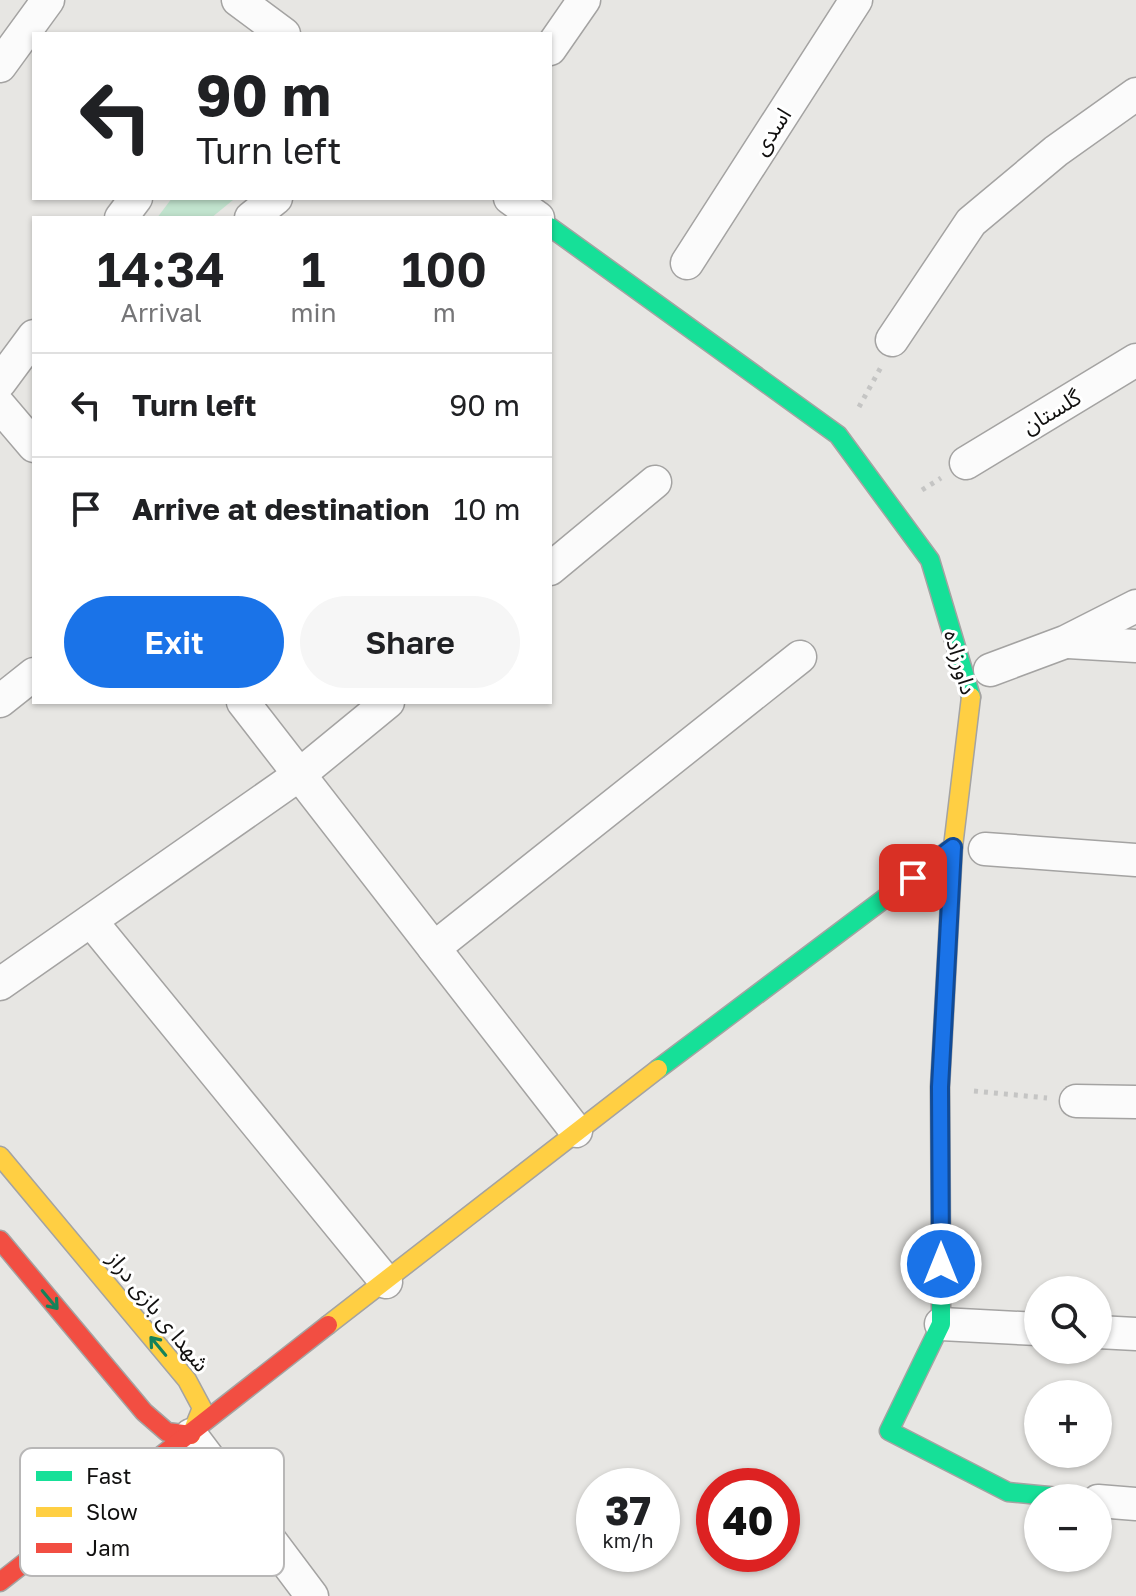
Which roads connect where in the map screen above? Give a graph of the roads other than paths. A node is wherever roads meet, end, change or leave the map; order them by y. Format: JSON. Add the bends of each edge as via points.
{"nodes":[{"id":1,"x":48,"y":0,"type":"edge"},
{"id":2,"x":238,"y":0,"type":"edge"},
{"id":3,"x":584,"y":0,"type":"edge"},
{"id":4,"x":856,"y":0,"type":"edge"},
{"id":5,"x":272,"y":22,"type":"edge"},
{"id":6,"x":552,"y":46,"type":"edge"},
{"id":7,"x":0,"y":66,"type":"edge"},
{"id":8,"x":1136,"y":94,"type":"edge"},
{"id":9,"x":274,"y":200,"type":"edge"},
{"id":10,"x":513,"y":200,"type":"edge"},
{"id":11,"x":254,"y":216,"type":"edge"},
{"id":12,"x":535,"y":216,"type":"edge"},
{"id":13,"x":552,"y":228,"type":"edge"},
{"id":14,"x":687,"y":263,"type":"dead end"},
{"id":15,"x":32,"y":339,"type":"edge"},
{"id":16,"x":892,"y":340,"type":"road end"},
{"id":17,"x":1136,"y":360,"type":"edge"},
{"id":18,"x":0,"y":382,"type":"edge"},
{"id":19,"x":0,"y":406,"type":"edge"},
{"id":20,"x":30,"y":429,"type":"edge"},
{"id":21,"x":966,"y":463,"type":"road end"},
{"id":22,"x":655,"y":482,"type":"dead end"},
{"id":23,"x":552,"y":567,"type":"edge"},
{"id":24,"x":1136,"y":606,"type":"edge"},
{"id":25,"x":1065,"y":642,"type":"junction"},
{"id":26,"x":1136,"y":646,"type":"edge"},
{"id":27,"x":800,"y":657,"type":"dead end"},
{"id":28,"x":990,"y":670,"type":"dead end"},
{"id":29,"x":32,"y":676,"type":"edge"},
{"id":30,"x":0,"y":701,"type":"edge"},
{"id":31,"x":245,"y":704,"type":"edge"},
{"id":32,"x":386,"y":704,"type":"edge"},
{"id":33,"x":299,"y":775,"type":"junction"},
{"id":34,"x":953,"y":847,"type":"junction"},
{"id":35,"x":985,"y":849,"type":"dead end"},
{"id":36,"x":1136,"y":860,"type":"edge"},
{"id":37,"x":91,"y":921,"type":"junction"},
{"id":38,"x":434,"y":948,"type":"junction"},
{"id":39,"x":0,"y":984,"type":"edge"},
{"id":40,"x":1076,"y":1101,"type":"road end"},
{"id":41,"x":1136,"y":1102,"type":"edge"},
{"id":42,"x":576,"y":1131,"type":"junction"},
{"id":43,"x":0,"y":1156,"type":"edge"},
{"id":44,"x":6,"y":1258,"type":"edge"},
{"id":45,"x":386,"y":1282,"type":"junction"},
{"id":46,"x":941,"y":1324,"type":"junction"},
{"id":47,"x":1024,"y":1328,"type":"edge"},
{"id":48,"x":1112,"y":1333,"type":"edge"},
{"id":49,"x":1136,"y":1334,"type":"edge"},
{"id":50,"x":191,"y":1435,"type":"junction"},
{"id":51,"x":174,"y":1448,"type":"edge"},
{"id":52,"x":201,"y":1448,"type":"edge"},
{"id":53,"x":1024,"y":1494,"type":"edge"},
{"id":54,"x":1112,"y":1502,"type":"edge"},
{"id":55,"x":1136,"y":1504,"type":"edge"},
{"id":56,"x":284,"y":1559,"type":"edge"},
{"id":57,"x":20,"y":1567,"type":"edge"},
{"id":58,"x":0,"y":1582,"type":"edge"},
{"id":59,"x":312,"y":1596,"type":"edge"}],
"edges":[{"from":1,"to":7,"type":"street"},
{"from":2,"to":5,"type":"street"},
{"from":3,"to":6,"type":"street"},
{"from":4,"to":14,"type":"street","name":"اسدی"},
{"from":8,"to":16,"type":"street","via":[[971,222]]},
{"from":9,"to":11,"type":"street"},
{"from":10,"to":12,"type":"street"},
{"from":13,"to":34,"type":"street","name":"داورزاده","via":[[838,435],[930,560],[973,703]]},
{"from":15,"to":18,"type":"street"},
{"from":17,"to":21,"type":"street","name":"گلستان"},
{"from":19,"to":20,"type":"street"},
{"from":22,"to":23,"type":"street"},
{"from":24,"to":25,"type":"street"},
{"from":25,"to":26,"type":"street"},
{"from":25,"to":28,"type":"street"},
{"from":27,"to":38,"type":"street"},
{"from":29,"to":30,"type":"street"},
{"from":31,"to":33,"type":"street"},
{"from":32,"to":33,"type":"street"},
{"from":33,"to":37,"type":"street"},
{"from":33,"to":38,"type":"street"},
{"from":34,"to":42,"type":"street"},
{"from":34,"to":46,"type":"street","name":"داورزاده","via":[[940,1087]]},
{"from":35,"to":36,"type":"street"},
{"from":37,"to":39,"type":"street"},
{"from":37,"to":45,"type":"street"},
{"from":38,"to":42,"type":"street"},
{"from":40,"to":41,"type":"street"},
{"from":42,"to":45,"type":"street"},
{"from":50,"to":43,"type":"street","name":"شهدا ی بازی دراز","one_way":true,"via":[[202,1408],[187,1380]]},
{"from":44,"to":50,"type":"street","one_way":true,"via":[[144,1412],[167,1432]]},
{"from":45,"to":50,"type":"street"},
{"from":46,"to":47,"type":"street"},
{"from":46,"to":53,"type":"street","via":[[889,1431],[1008,1492]]},
{"from":48,"to":49,"type":"street"},
{"from":50,"to":51,"type":"street"},
{"from":50,"to":52,"type":"street"},
{"from":54,"to":55,"type":"street"},
{"from":56,"to":59,"type":"street"},
{"from":57,"to":58,"type":"street"}]}
